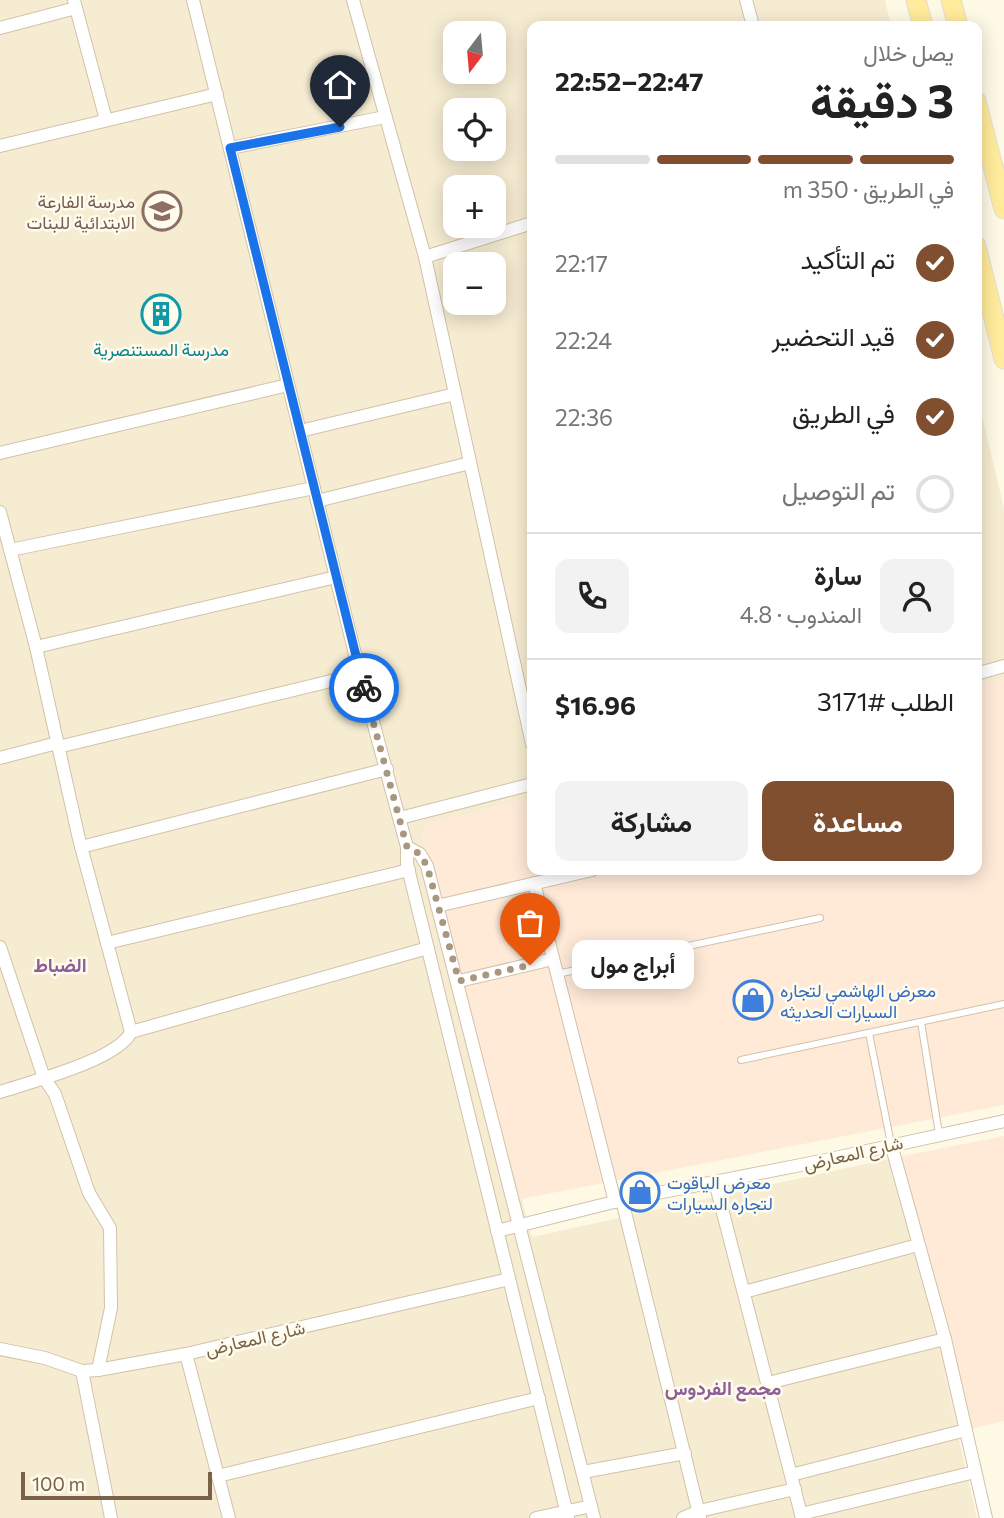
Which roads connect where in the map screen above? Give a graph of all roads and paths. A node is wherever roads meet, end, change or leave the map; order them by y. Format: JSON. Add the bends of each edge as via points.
{"nodes":[{"id":1,"x":193,"y":0,"type":"edge"},
{"id":2,"x":353,"y":0,"type":"edge"},
{"id":3,"x":746,"y":0,"type":"edge"},
{"id":4,"x":916,"y":0,"type":"edge"},
{"id":5,"x":951,"y":0,"type":"edge"},
{"id":6,"x":75,"y":4,"type":"edge"},
{"id":7,"x":752,"y":21,"type":"edge"},
{"id":8,"x":922,"y":21,"type":"edge"},
{"id":9,"x":957,"y":21,"type":"edge"},
{"id":10,"x":0,"y":27,"type":"edge"},
{"id":11,"x":216,"y":94,"type":"junction"},
{"id":12,"x":385,"y":117,"type":"junction"},
{"id":13,"x":106,"y":120,"type":"junction"},
{"id":14,"x":982,"y":125,"type":"edge"},
{"id":15,"x":0,"y":146,"type":"edge"},
{"id":16,"x":230,"y":148,"type":"junction"},
{"id":17,"x":1004,"y":209,"type":"edge"},
{"id":18,"x":527,"y":225,"type":"edge"},
{"id":19,"x":425,"y":257,"type":"junction"},
{"id":20,"x":982,"y":270,"type":"edge"},
{"id":21,"x":1004,"y":359,"type":"edge"},
{"id":22,"x":288,"y":385,"type":"junction"},
{"id":23,"x":455,"y":394,"type":"junction"},
{"id":24,"x":300,"y":431,"type":"junction"},
{"id":25,"x":0,"y":453,"type":"edge"},
{"id":26,"x":470,"y":463,"type":"junction"},
{"id":27,"x":315,"y":494,"type":"junction"},
{"id":28,"x":0,"y":512,"type":"edge"},
{"id":29,"x":10,"y":550,"type":"junction"},
{"id":30,"x":336,"y":577,"type":"junction"},
{"id":31,"x":36,"y":647,"type":"junction"},
{"id":32,"x":1004,"y":666,"type":"edge"},
{"id":33,"x":982,"y":672,"type":"edge"},
{"id":34,"x":360,"y":674,"type":"junction"},
{"id":35,"x":527,"y":721,"type":"edge"},
{"id":36,"x":57,"y":745,"type":"junction"},
{"id":37,"x":0,"y":758,"type":"edge"},
{"id":38,"x":387,"y":769,"type":"junction"},
{"id":39,"x":527,"y":785,"type":"edge"},
{"id":40,"x":400,"y":818,"type":"junction"},
{"id":41,"x":81,"y":846,"type":"junction"},
{"id":42,"x":407,"y":847,"type":"junction"},
{"id":43,"x":409,"y":870,"type":"junction"},
{"id":44,"x":570,"y":875,"type":"edge"},
{"id":45,"x":534,"y":883,"type":"junction"},
{"id":46,"x":437,"y":906,"type":"junction"},
{"id":47,"x":820,"y":918,"type":"dead end"},
{"id":48,"x":107,"y":943,"type":"junction"},
{"id":49,"x":0,"y":947,"type":"edge"},
{"id":50,"x":428,"y":948,"type":"junction"},
{"id":51,"x":553,"y":960,"type":"junction"},
{"id":52,"x":3,"y":970,"type":"edge"},
{"id":53,"x":557,"y":974,"type":"junction"},
{"id":54,"x":459,"y":981,"type":"junction"},
{"id":55,"x":1004,"y":1004,"type":"edge"},
{"id":56,"x":921,"y":1022,"type":"junction"},
{"id":57,"x":131,"y":1032,"type":"junction"},
{"id":58,"x":869,"y":1033,"type":"junction"},
{"id":59,"x":741,"y":1060,"type":"dead end"},
{"id":60,"x":44,"y":1078,"type":"junction"},
{"id":61,"x":0,"y":1092,"type":"edge"},
{"id":62,"x":1004,"y":1121,"type":"edge"},
{"id":63,"x":939,"y":1134,"type":"junction"},
{"id":64,"x":891,"y":1143,"type":"junction"},
{"id":65,"x":715,"y":1182,"type":"junction"},
{"id":66,"x":619,"y":1201,"type":"junction"},
{"id":67,"x":521,"y":1224,"type":"junction"},
{"id":68,"x":497,"y":1231,"type":"junction"},
{"id":69,"x":918,"y":1245,"type":"junction"},
{"id":70,"x":509,"y":1279,"type":"junction"},
{"id":71,"x":744,"y":1292,"type":"junction"},
{"id":72,"x":945,"y":1339,"type":"junction"},
{"id":73,"x":0,"y":1349,"type":"edge"},
{"id":74,"x":186,"y":1354,"type":"junction"},
{"id":75,"x":98,"y":1370,"type":"junction"},
{"id":76,"x":82,"y":1371,"type":"junction"},
{"id":77,"x":768,"y":1383,"type":"junction"},
{"id":78,"x":539,"y":1398,"type":"junction"},
{"id":79,"x":966,"y":1430,"type":"junction"},
{"id":80,"x":685,"y":1452,"type":"junction"},
{"id":81,"x":583,"y":1472,"type":"junction"},
{"id":82,"x":975,"y":1472,"type":"junction"},
{"id":83,"x":791,"y":1475,"type":"junction"},
{"id":84,"x":218,"y":1476,"type":"junction"},
{"id":85,"x":795,"y":1489,"type":"junction"},
{"id":86,"x":593,"y":1512,"type":"edge"},
{"id":87,"x":699,"y":1514,"type":"edge"},
{"id":88,"x":567,"y":1515,"type":"edge"},
{"id":89,"x":801,"y":1516,"type":"edge"},
{"id":90,"x":111,"y":1518,"type":"edge"},
{"id":91,"x":229,"y":1518,"type":"edge"},
{"id":92,"x":536,"y":1518,"type":"edge"},
{"id":93,"x":683,"y":1518,"type":"edge"},
{"id":94,"x":986,"y":1518,"type":"edge"}],
"edges":[{"from":1,"to":11,"type":"street"},
{"from":2,"to":12,"type":"street"},
{"from":3,"to":7,"type":"street"},
{"from":4,"to":8,"type":"main road"},
{"from":5,"to":9,"type":"main road"},
{"from":6,"to":10,"type":"street"},
{"from":6,"to":13,"type":"street"},
{"from":11,"to":13,"type":"street"},
{"from":11,"to":16,"type":"street"},
{"from":12,"to":16,"type":"street"},
{"from":12,"to":19,"type":"street"},
{"from":13,"to":15,"type":"street"},
{"from":14,"to":17,"type":"main road"},
{"from":16,"to":22,"type":"street"},
{"from":18,"to":19,"type":"street"},
{"from":19,"to":23,"type":"street"},
{"from":20,"to":21,"type":"main road"},
{"from":22,"to":24,"type":"street"},
{"from":22,"to":25,"type":"street"},
{"from":23,"to":24,"type":"street"},
{"from":23,"to":26,"type":"street"},
{"from":24,"to":27,"type":"street"},
{"from":26,"to":27,"type":"street"},
{"from":26,"to":35,"type":"street"},
{"from":27,"to":29,"type":"street"},
{"from":27,"to":30,"type":"street"},
{"from":28,"to":29,"type":"street"},
{"from":29,"to":31,"type":"street"},
{"from":30,"to":31,"type":"street"},
{"from":30,"to":34,"type":"street"},
{"from":31,"to":36,"type":"street"},
{"from":32,"to":33,"type":"street"},
{"from":34,"to":36,"type":"street"},
{"from":34,"to":38,"type":"street"},
{"from":36,"to":37,"type":"street"},
{"from":36,"to":41,"type":"street"},
{"from":38,"to":40,"type":"street"},
{"from":38,"to":41,"type":"street"},
{"from":39,"to":40,"type":"street"},
{"from":40,"to":42,"type":"street"},
{"from":41,"to":48,"type":"street"},
{"from":42,"to":43,"type":"street"},
{"from":42,"to":46,"type":"street","via":[[424,860]]},
{"from":43,"to":48,"type":"street"},
{"from":43,"to":50,"type":"street"},
{"from":44,"to":45,"type":"street"},
{"from":45,"to":46,"type":"street"},
{"from":45,"to":51,"type":"street"},
{"from":46,"to":54,"type":"street"},
{"from":47,"to":53,"type":"lane"},
{"from":48,"to":57,"type":"street"},
{"from":49,"to":52,"type":"street"},
{"from":50,"to":57,"type":"street"},
{"from":50,"to":68,"type":"street"},
{"from":51,"to":53,"type":"street"},
{"from":51,"to":54,"type":"street"},
{"from":52,"to":60,"type":"street"},
{"from":53,"to":66,"type":"street"},
{"from":54,"to":67,"type":"street"},
{"from":55,"to":56,"type":"lane"},
{"from":56,"to":58,"type":"lane"},
{"from":56,"to":63,"type":"lane"},
{"from":57,"to":60,"type":"street","via":[[117,1047]]},
{"from":58,"to":59,"type":"lane"},
{"from":58,"to":64,"type":"lane"},
{"from":60,"to":61,"type":"street"},
{"from":60,"to":75,"type":"street","via":[[55,1094],[89,1193],[110,1228],[111,1308]]},
{"from":62,"to":63,"type":"street","name":"شارع المعارض"},
{"from":63,"to":64,"type":"street","name":"شارع المعارض"},
{"from":64,"to":65,"type":"street","name":"شارع المعارض"},
{"from":64,"to":69,"type":"street"},
{"from":65,"to":66,"type":"street","name":"شارع المعارض"},
{"from":65,"to":71,"type":"street"},
{"from":66,"to":67,"type":"street","name":"شارع المعارض"},
{"from":66,"to":80,"type":"street"},
{"from":67,"to":68,"type":"street","name":"شارع المعارض"},
{"from":67,"to":81,"type":"street"},
{"from":68,"to":70,"type":"street"},
{"from":69,"to":71,"type":"street"},
{"from":69,"to":72,"type":"street"},
{"from":70,"to":74,"type":"street","name":"شارع المعارض"},
{"from":70,"to":78,"type":"street"},
{"from":71,"to":77,"type":"street"},
{"from":72,"to":77,"type":"street"},
{"from":72,"to":79,"type":"street"},
{"from":73,"to":76,"type":"street","name":"شارع المعارض"},
{"from":74,"to":75,"type":"street","name":"شارع المعارض"},
{"from":74,"to":84,"type":"street"},
{"from":75,"to":76,"type":"street","name":"شارع المعارض"},
{"from":76,"to":90,"type":"street"},
{"from":77,"to":83,"type":"street"},
{"from":78,"to":84,"type":"street"},
{"from":78,"to":88,"type":"street"},
{"from":79,"to":82,"type":"street"},
{"from":79,"to":83,"type":"street"},
{"from":80,"to":81,"type":"street"},
{"from":80,"to":87,"type":"street"},
{"from":81,"to":86,"type":"street"},
{"from":82,"to":89,"type":"street"},
{"from":82,"to":94,"type":"street"},
{"from":83,"to":85,"type":"street"},
{"from":84,"to":91,"type":"street"},
{"from":85,"to":87,"type":"street"},
{"from":85,"to":89,"type":"street"},
{"from":86,"to":88,"type":"street"},
{"from":87,"to":93,"type":"street"},
{"from":88,"to":92,"type":"street"}]}
